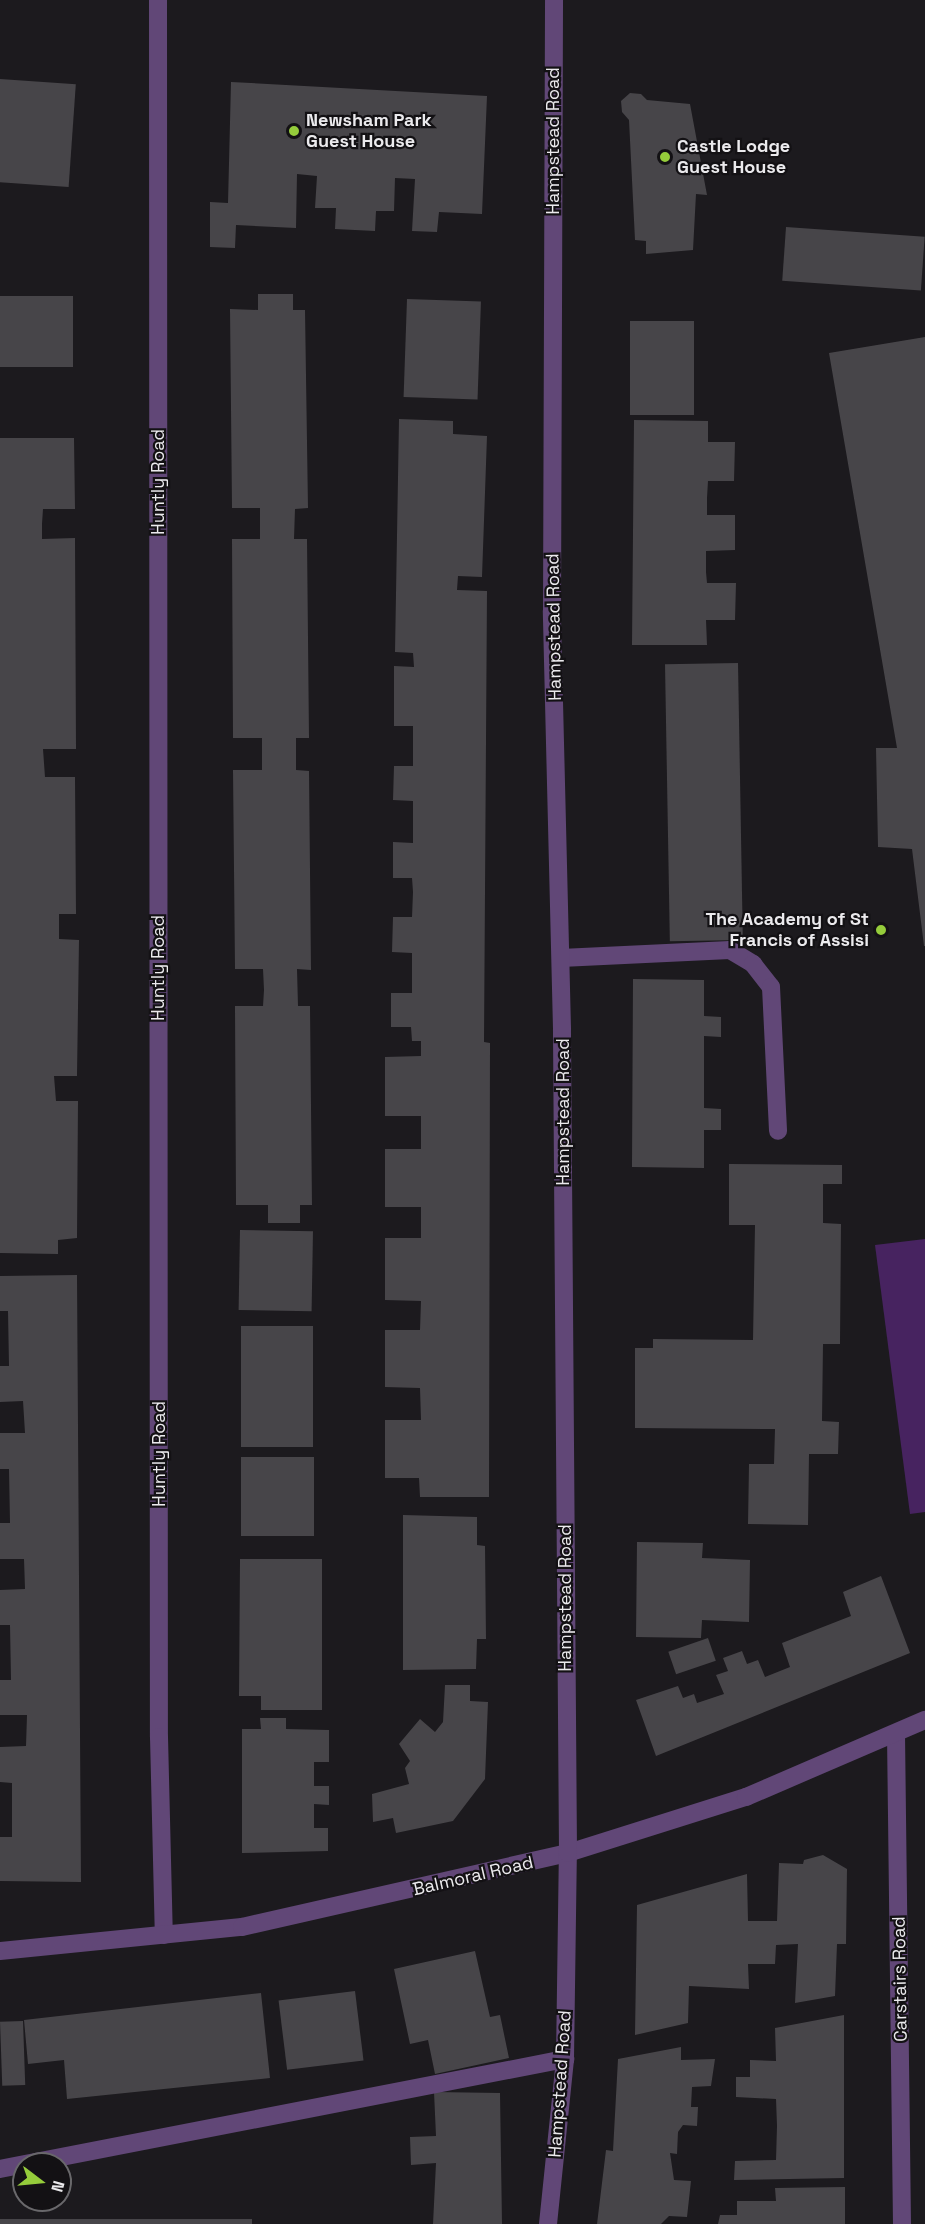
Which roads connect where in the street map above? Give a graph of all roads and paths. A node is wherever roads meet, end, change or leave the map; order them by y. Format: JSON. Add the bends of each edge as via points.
{"nodes":[{"id":1,"x":158,"y":0,"type":"edge"},
{"id":2,"x":554,"y":0,"type":"edge"},
{"id":3,"x":561,"y":958,"type":"junction"},
{"id":4,"x":778,"y":1131,"type":"dead end"},
{"id":5,"x":925,"y":1720,"type":"edge"},
{"id":6,"x":896,"y":1734,"type":"junction"},
{"id":7,"x":568,"y":1853,"type":"junction"},
{"id":8,"x":164,"y":1935,"type":"junction"},
{"id":9,"x":0,"y":1951,"type":"edge"},
{"id":10,"x":565,"y":2060,"type":"junction"},
{"id":11,"x":0,"y":2169,"type":"edge"},
{"id":12,"x":548,"y":2224,"type":"edge"},
{"id":13,"x":902,"y":2224,"type":"edge"}],
"edges":[{"from":1,"to":8,"type":"street","name":"Huntly Road","via":[[159,1760]]},
{"from":2,"to":3,"type":"street","name":"Hampstead Road","via":[[552,611]]},
{"from":3,"to":4,"type":"street","via":[[730,950],[753,963],[771,987]]},
{"from":3,"to":7,"type":"street","name":"Hampstead Road"},
{"from":5,"to":6,"type":"street","name":"Balmoral Road"},
{"from":6,"to":7,"type":"street","name":"Balmoral Road","via":[[746,1797]]},
{"from":6,"to":13,"type":"street","name":"Carstairs Road"},
{"from":7,"to":8,"type":"street","name":"Balmoral Road","via":[[242,1927]]},
{"from":7,"to":10,"type":"street","name":"Hampstead Road"},
{"from":8,"to":9,"type":"street","name":"Balmoral Road"},
{"from":10,"to":11,"type":"street"},
{"from":10,"to":12,"type":"street","name":"Hampstead Road"}]}
